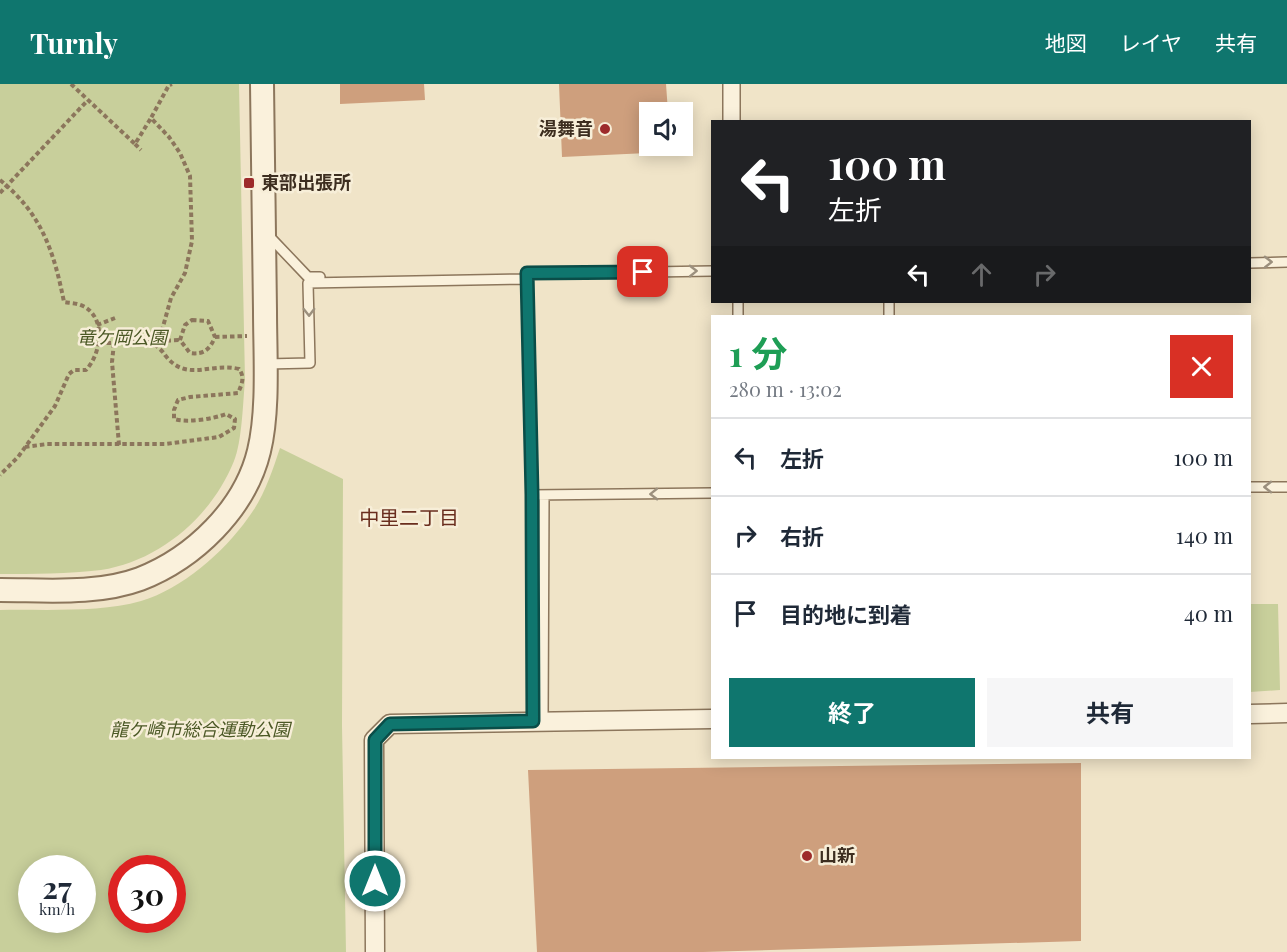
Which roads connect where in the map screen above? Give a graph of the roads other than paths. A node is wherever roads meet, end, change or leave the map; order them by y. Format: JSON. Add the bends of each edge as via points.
{"nodes":[{"id":1,"x":262,"y":84,"type":"edge"},
{"id":2,"x":728,"y":84,"type":"edge"},
{"id":3,"x":735,"y":84,"type":"edge"},
{"id":4,"x":728,"y":120,"type":"edge"},
{"id":5,"x":735,"y":120,"type":"edge"},
{"id":6,"x":264,"y":231,"type":"junction"},
{"id":7,"x":1251,"y":262,"type":"edge"},
{"id":8,"x":1287,"y":262,"type":"edge"},
{"id":9,"x":711,"y":271,"type":"edge"},
{"id":10,"x":527,"y":276,"type":"junction"},
{"id":11,"x":265,"y":364,"type":"junction"},
{"id":12,"x":1251,"y":487,"type":"edge"},
{"id":13,"x":1287,"y":487,"type":"edge"},
{"id":14,"x":711,"y":493,"type":"edge"},
{"id":15,"x":532,"y":495,"type":"junction"},
{"id":16,"x":544,"y":495,"type":"junction"},
{"id":17,"x":0,"y":590,"type":"edge"},
{"id":18,"x":1287,"y":713,"type":"edge"},
{"id":19,"x":1251,"y":714,"type":"edge"},
{"id":20,"x":711,"y":719,"type":"edge"},
{"id":21,"x":538,"y":721,"type":"junction"},
{"id":22,"x":375,"y":952,"type":"edge"}],
"edges":[{"from":1,"to":6,"type":"street"},
{"from":2,"to":4,"type":"lane"},
{"from":3,"to":5,"type":"lane"},
{"from":6,"to":10,"type":"lane","via":[[308,277]]},
{"from":6,"to":11,"type":"street"},
{"from":7,"to":8,"type":"lane","one_way":true},
{"from":10,"to":9,"type":"lane","one_way":true},
{"from":10,"to":11,"type":"lane","one_way":true,"via":[[309,283],[310,363]]},
{"from":10,"to":15,"type":"lane"},
{"from":11,"to":17,"type":"street","via":[[259,452],[236,502],[207,537],[176,562],[140,579],[80,589]]},
{"from":13,"to":12,"type":"lane","one_way":true},
{"from":14,"to":16,"type":"lane","one_way":true},
{"from":15,"to":16,"type":"lane"},
{"from":15,"to":21,"type":"lane"},
{"from":16,"to":21,"type":"lane"},
{"from":18,"to":19,"type":"street"},
{"from":20,"to":21,"type":"street"},
{"from":21,"to":22,"type":"street","via":[[390,724],[375,740]]}]}
